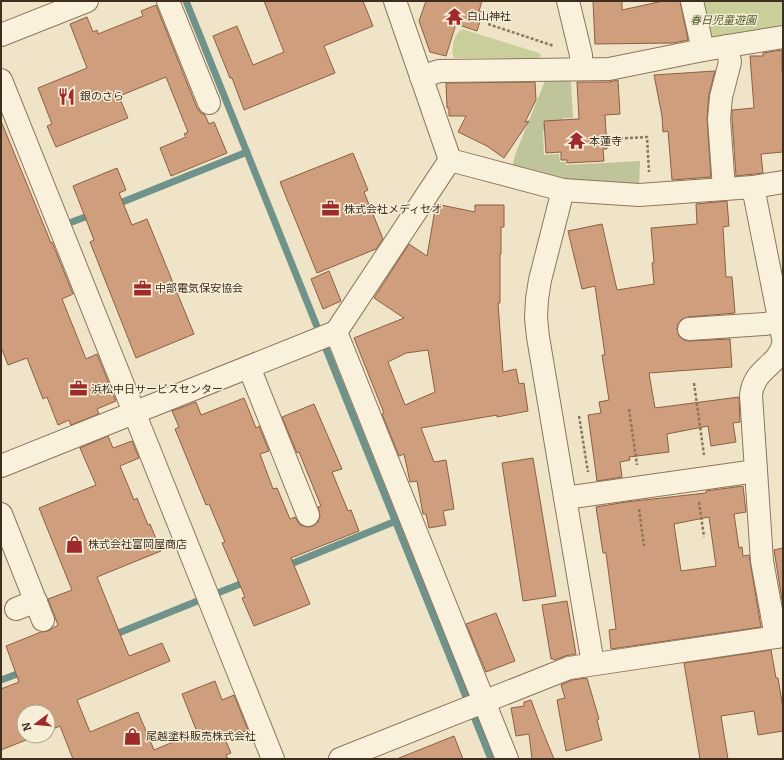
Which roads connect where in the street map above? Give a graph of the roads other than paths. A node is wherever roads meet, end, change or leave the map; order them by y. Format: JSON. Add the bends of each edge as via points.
{"nodes":[{"id":1,"x":87,"y":1,"type":"edge"},
{"id":2,"x":168,"y":1,"type":"edge"},
{"id":3,"x":395,"y":1,"type":"edge"},
{"id":4,"x":568,"y":1,"type":"edge"},
{"id":5,"x":692,"y":1,"type":"edge"},
{"id":6,"x":1,"y":36,"type":"edge"},
{"id":7,"x":783,"y":37,"type":"edge"},
{"id":8,"x":727,"y":46,"type":"junction"},
{"id":9,"x":703,"y":50,"type":"junction"},
{"id":10,"x":581,"y":62,"type":"junction"},
{"id":11,"x":421,"y":77,"type":"junction"},
{"id":12,"x":1,"y":80,"type":"edge"},
{"id":13,"x":209,"y":103,"type":"dead end"},
{"id":14,"x":450,"y":160,"type":"junction"},
{"id":15,"x":783,"y":182,"type":"edge"},
{"id":16,"x":753,"y":187,"type":"junction"},
{"id":17,"x":724,"y":189,"type":"junction"},
{"id":18,"x":563,"y":190,"type":"junction"},
{"id":19,"x":777,"y":277,"type":"edge"},
{"id":20,"x":689,"y":329,"type":"dead end"},
{"id":21,"x":781,"y":329,"type":"edge"},
{"id":22,"x":327,"y":336,"type":"junction"},
{"id":23,"x":783,"y":345,"type":"edge"},
{"id":24,"x":249,"y":367,"type":"junction"},
{"id":25,"x":134,"y":413,"type":"junction"},
{"id":26,"x":1,"y":466,"type":"edge"},
{"id":27,"x":756,"y":471,"type":"junction"},
{"id":28,"x":565,"y":498,"type":"junction"},
{"id":29,"x":1,"y":514,"type":"edge"},
{"id":30,"x":308,"y":515,"type":"dead end"},
{"id":31,"x":32,"y":610,"type":"dead end"},
{"id":32,"x":780,"y":637,"type":"edge"},
{"id":33,"x":593,"y":664,"type":"junction"},
{"id":34,"x":474,"y":705,"type":"junction"},
{"id":35,"x":273,"y":759,"type":"edge"},
{"id":36,"x":340,"y":759,"type":"edge"},
{"id":37,"x":507,"y":759,"type":"edge"}],
"edges":[{"from":1,"to":6,"type":"street"},
{"from":2,"to":13,"type":"street"},
{"from":3,"to":11,"type":"street"},
{"from":4,"to":10,"type":"street"},
{"from":5,"to":9,"type":"street"},
{"from":7,"to":8,"type":"street"},
{"from":8,"to":9,"type":"street"},
{"from":8,"to":17,"type":"street","via":[[730,62],[721,98],[719,119]]},
{"from":9,"to":10,"type":"street","via":[[609,69]]},
{"from":10,"to":11,"type":"street","via":[[439,71]]},
{"from":11,"to":14,"type":"street"},
{"from":12,"to":25,"type":"street"},
{"from":14,"to":18,"type":"street"},
{"from":14,"to":22,"type":"street"},
{"from":15,"to":16,"type":"street"},
{"from":16,"to":17,"type":"street"},
{"from":16,"to":19,"type":"street"},
{"from":17,"to":18,"type":"street","via":[[639,195]]},
{"from":18,"to":28,"type":"street","via":[[540,280],[536,318]]},
{"from":19,"to":21,"type":"street"},
{"from":20,"to":21,"type":"street","via":[[765,324]]},
{"from":22,"to":24,"type":"street"},
{"from":22,"to":34,"type":"street"},
{"from":23,"to":27,"type":"street","via":[[777,357],[758,376],[752,388]]},
{"from":24,"to":25,"type":"street"},
{"from":24,"to":30,"type":"street"},
{"from":25,"to":26,"type":"street"},
{"from":25,"to":35,"type":"street"},
{"from":27,"to":28,"type":"street"},
{"from":27,"to":32,"type":"street","via":[[762,561]]},
{"from":28,"to":33,"type":"street"},
{"from":29,"to":31,"type":"street"},
{"from":32,"to":33,"type":"street"},
{"from":33,"to":34,"type":"street","via":[[569,668]]},
{"from":34,"to":36,"type":"street"},
{"from":34,"to":37,"type":"street"}]}
